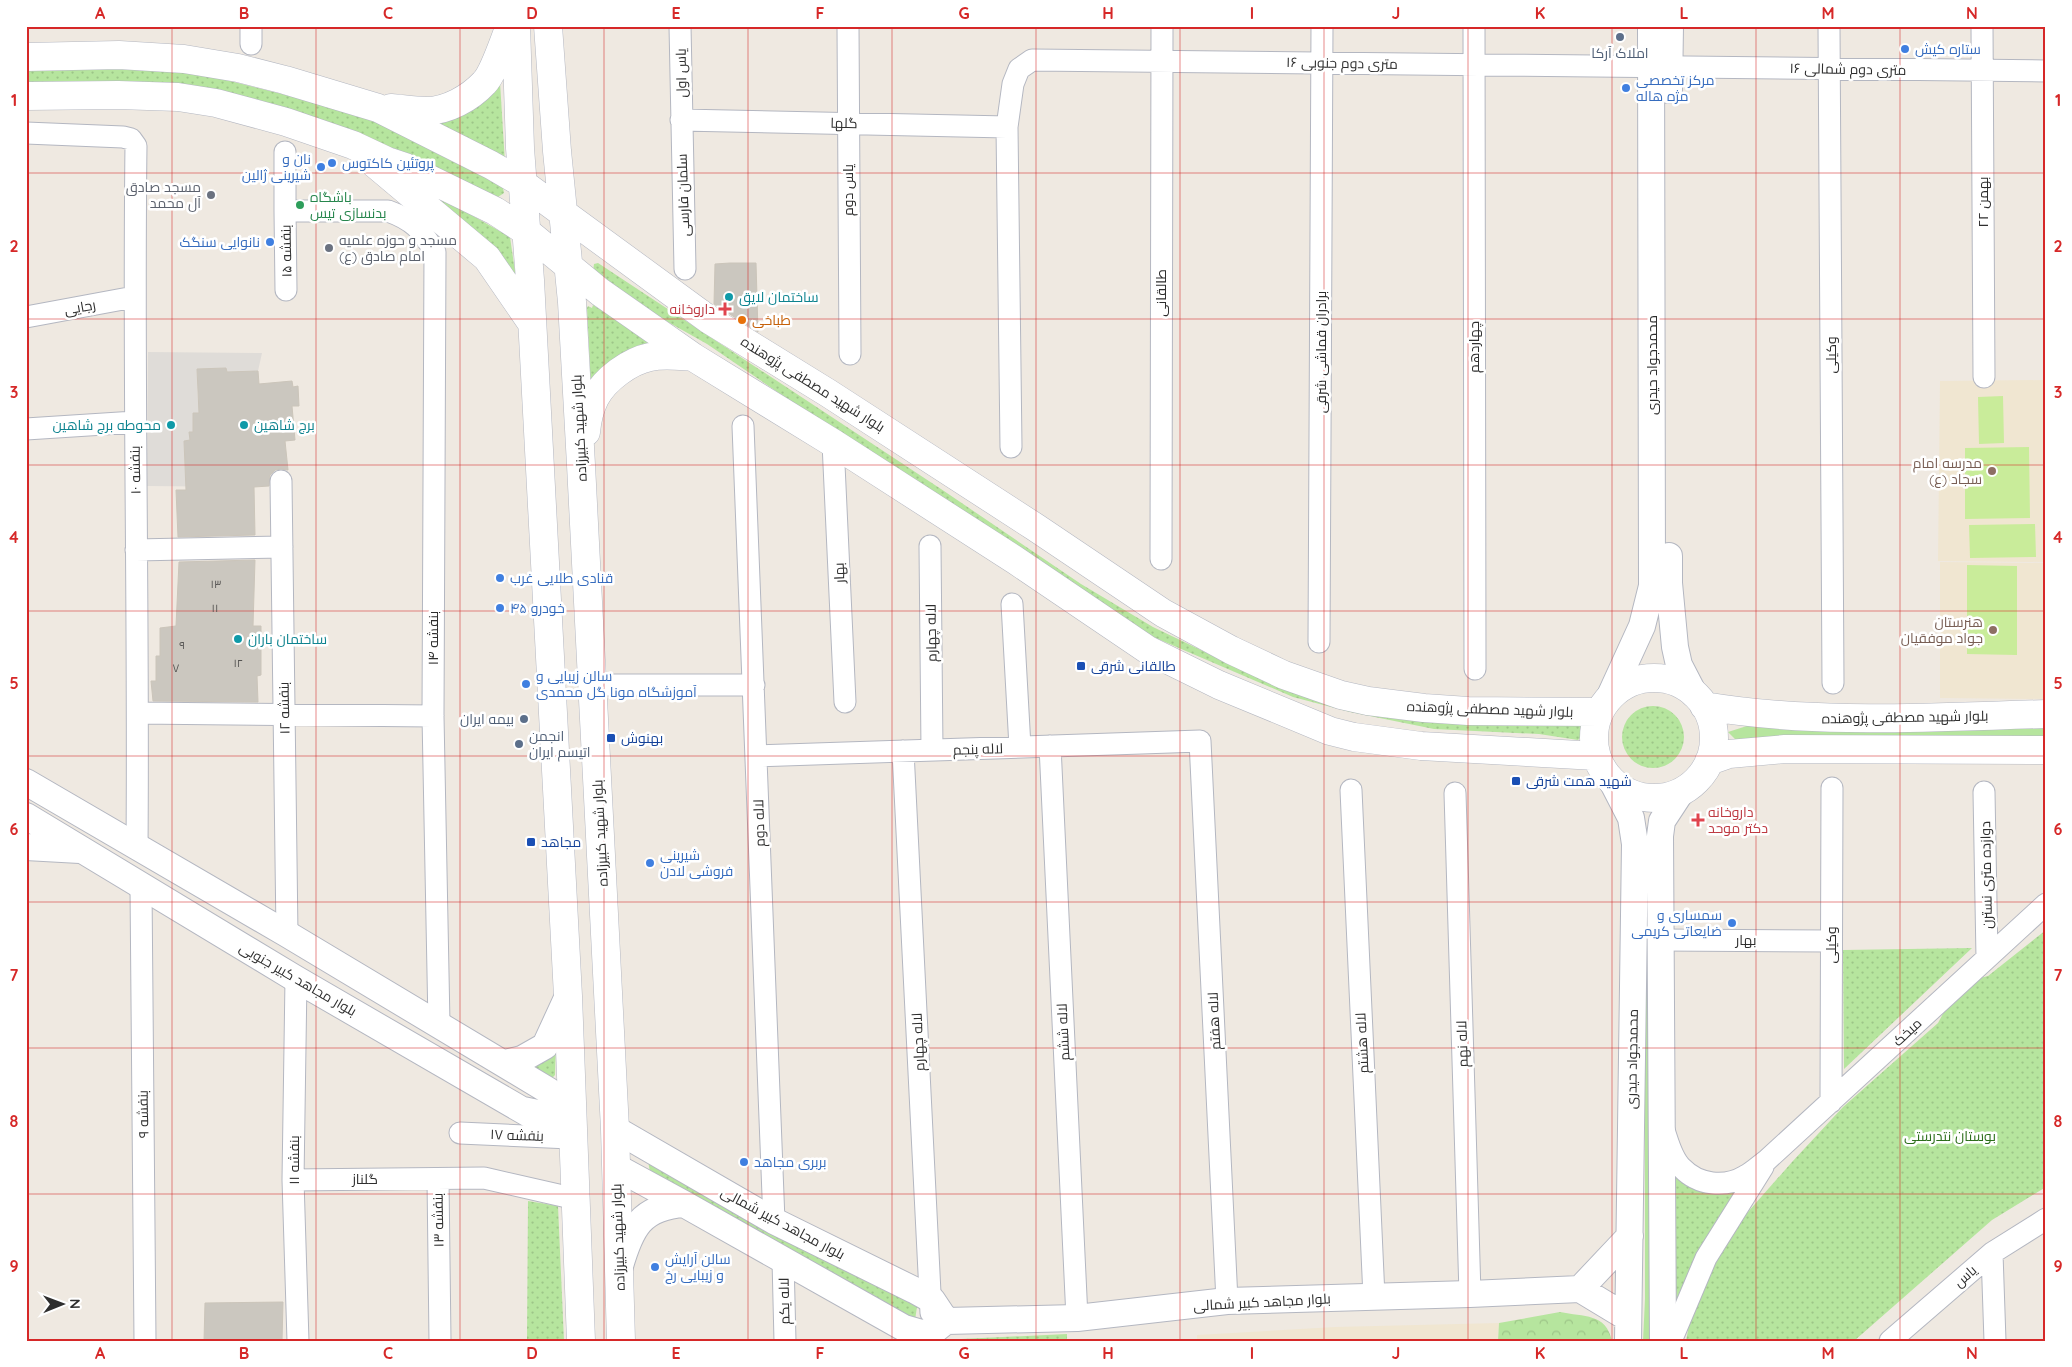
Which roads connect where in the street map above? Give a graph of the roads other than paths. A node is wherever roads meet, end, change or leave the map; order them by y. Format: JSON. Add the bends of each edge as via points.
{"nodes":[{"id":1,"x":510,"y":26,"type":"edge"},
{"id":2,"x":516,"y":26,"type":"edge"},
{"id":3,"x":548,"y":26,"type":"edge"},
{"id":4,"x":680,"y":26,"type":"edge"},
{"id":5,"x":848,"y":26,"type":"edge"},
{"id":6,"x":1162,"y":26,"type":"edge"},
{"id":7,"x":1322,"y":26,"type":"edge"},
{"id":8,"x":1474,"y":26,"type":"edge"},
{"id":9,"x":1651,"y":26,"type":"edge"},
{"id":10,"x":1670,"y":26,"type":"edge"},
{"id":11,"x":1829,"y":26,"type":"edge"},
{"id":12,"x":1982,"y":26,"type":"edge"},
{"id":13,"x":26,"y":57,"type":"edge"},
{"id":14,"x":1161,"y":61,"type":"junction"},
{"id":15,"x":1322,"y":63,"type":"junction"},
{"id":16,"x":1474,"y":64,"type":"junction"},
{"id":17,"x":1660,"y":66,"type":"junction"},
{"id":18,"x":1829,"y":69,"type":"junction"},
{"id":19,"x":1982,"y":71,"type":"junction"},
{"id":20,"x":2046,"y":71,"type":"edge"},
{"id":21,"x":26,"y":96,"type":"edge"},
{"id":22,"x":378,"y":108,"type":"junction"},
{"id":23,"x":681,"y":120,"type":"junction"},
{"id":24,"x":848,"y":122,"type":"junction"},
{"id":25,"x":1007,"y":127,"type":"junction"},
{"id":26,"x":26,"y":133,"type":"edge"},
{"id":27,"x":353,"y":145,"type":"junction"},
{"id":28,"x":285,"y":152,"type":"dead end"},
{"id":29,"x":522,"y":184,"type":"junction"},
{"id":30,"x":285,"y":212,"type":"junction"},
{"id":31,"x":564,"y":214,"type":"junction"},
{"id":32,"x":527,"y":232,"type":"junction"},
{"id":33,"x":435,"y":252,"type":"joint"},
{"id":34,"x":569,"y":266,"type":"junction"},
{"id":35,"x":686,"y":270,"type":"dead end"},
{"id":36,"x":286,"y":290,"type":"dead end"},
{"id":37,"x":134,"y":297,"type":"junction"},
{"id":38,"x":26,"y":316,"type":"edge"},
{"id":39,"x":532,"y":323,"type":"junction"},
{"id":40,"x":850,"y":354,"type":"dead end"},
{"id":41,"x":693,"y":357,"type":"junction"},
{"id":42,"x":1984,"y":377,"type":"dead end"},
{"id":43,"x":135,"y":422,"type":"junction"},
{"id":44,"x":743,"y":426,"type":"dead end"},
{"id":45,"x":26,"y":430,"type":"edge"},
{"id":46,"x":833,"y":443,"type":"junction"},
{"id":47,"x":1011,"y":447,"type":"dead end"},
{"id":48,"x":582,"y":465,"type":"junction"},
{"id":49,"x":281,"y":481,"type":"dead end"},
{"id":50,"x":930,"y":546,"type":"dead end"},
{"id":51,"x":282,"y":547,"type":"junction"},
{"id":52,"x":136,"y":550,"type":"junction"},
{"id":53,"x":1161,"y":559,"type":"dead end"},
{"id":54,"x":1012,"y":604,"type":"dead end"},
{"id":55,"x":1319,"y":642,"type":"dead end"},
{"id":56,"x":1475,"y":669,"type":"dead end"},
{"id":57,"x":1833,"y":683,"type":"dead end"},
{"id":58,"x":594,"y":685,"type":"junction"},
{"id":59,"x":754,"y":685,"type":"junction"},
{"id":60,"x":1699,"y":700,"type":"junction"},
{"id":61,"x":845,"y":702,"type":"dead end"},
{"id":62,"x":1605,"y":704,"type":"junction"},
{"id":63,"x":138,"y":713,"type":"junction"},
{"id":64,"x":2046,"y":714,"type":"edge"},
{"id":65,"x":284,"y":715,"type":"junction"},
{"id":66,"x":433,"y":716,"type":"junction"},
{"id":67,"x":1200,"y":741,"type":"joint"},
{"id":68,"x":1050,"y":746,"type":"junction"},
{"id":69,"x":1020,"y":747,"type":"junction"},
{"id":70,"x":932,"y":750,"type":"junction"},
{"id":71,"x":2046,"y":750,"type":"edge"},
{"id":72,"x":903,"y":751,"type":"junction"},
{"id":73,"x":756,"y":756,"type":"junction"},
{"id":74,"x":1596,"y":756,"type":"junction"},
{"id":75,"x":1709,"y":761,"type":"junction"},
{"id":76,"x":26,"y":782,"type":"edge"},
{"id":77,"x":1613,"y":783,"type":"junction"},
{"id":78,"x":1832,"y":788,"type":"dead end"},
{"id":79,"x":1350,"y":790,"type":"dead end"},
{"id":80,"x":1681,"y":792,"type":"junction"},
{"id":81,"x":1984,"y":792,"type":"dead end"},
{"id":82,"x":1455,"y":793,"type":"dead end"},
{"id":83,"x":26,"y":816,"type":"edge"},
{"id":84,"x":26,"y":847,"type":"edge"},
{"id":85,"x":137,"y":848,"type":"junction"},
{"id":86,"x":84,"y":850,"type":"junction"},
{"id":87,"x":141,"y":887,"type":"junction"},
{"id":88,"x":2046,"y":904,"type":"edge"},
{"id":89,"x":287,"y":934,"type":"junction"},
{"id":90,"x":1660,"y":940,"type":"junction"},
{"id":91,"x":1831,"y":941,"type":"junction"},
{"id":92,"x":1987,"y":958,"type":"junction"},
{"id":93,"x":296,"y":979,"type":"junction"},
{"id":94,"x":568,"y":996,"type":"junction"},
{"id":95,"x":439,"y":1024,"type":"junction"},
{"id":96,"x":505,"y":1063,"type":"junction"},
{"id":97,"x":1831,"y":1102,"type":"junction"},
{"id":98,"x":523,"y":1110,"type":"junction"},
{"id":99,"x":1661,"y":1121,"type":"junction"},
{"id":100,"x":615,"y":1129,"type":"junction"},
{"id":101,"x":460,"y":1133,"type":"dead end"},
{"id":102,"x":573,"y":1138,"type":"junction"},
{"id":103,"x":1767,"y":1160,"type":"junction"},
{"id":104,"x":616,"y":1167,"type":"junction"},
{"id":105,"x":438,"y":1179,"type":"junction"},
{"id":106,"x":293,"y":1180,"type":"junction"},
{"id":107,"x":576,"y":1199,"type":"junction"},
{"id":108,"x":684,"y":1204,"type":"junction"},
{"id":109,"x":2046,"y":1219,"type":"edge"},
{"id":110,"x":774,"y":1221,"type":"junction"},
{"id":111,"x":1630,"y":1236,"type":"junction"},
{"id":112,"x":1992,"y":1253,"type":"junction"},
{"id":113,"x":783,"y":1260,"type":"junction"},
{"id":114,"x":619,"y":1270,"type":"junction"},
{"id":115,"x":1580,"y":1288,"type":"junction"},
{"id":116,"x":1470,"y":1294,"type":"junction"},
{"id":117,"x":1374,"y":1297,"type":"junction"},
{"id":118,"x":1227,"y":1301,"type":"junction"},
{"id":119,"x":1077,"y":1318,"type":"junction"},
{"id":120,"x":934,"y":1324,"type":"edge"},
{"id":121,"x":1628,"y":1329,"type":"edge"},
{"id":122,"x":145,"y":1341,"type":"edge"},
{"id":123,"x":298,"y":1341,"type":"edge"},
{"id":124,"x":440,"y":1341,"type":"edge"},
{"id":125,"x":581,"y":1341,"type":"edge"},
{"id":126,"x":621,"y":1341,"type":"edge"},
{"id":127,"x":785,"y":1341,"type":"edge"},
{"id":128,"x":1663,"y":1341,"type":"edge"},
{"id":129,"x":1671,"y":1341,"type":"edge"},
{"id":130,"x":1890,"y":1341,"type":"edge"},
{"id":131,"x":1995,"y":1341,"type":"edge"}],
"edges":[{"from":1,"to":22,"type":"main road","via":[[486,82],[454,104],[427,111]]},
{"from":2,"to":29,"type":"main road"},
{"from":3,"to":31,"type":"main road","name":"بلوار شهید کبیرزاده"},
{"from":4,"to":23,"type":"street","name":"یاس اول"},
{"from":5,"to":24,"type":"street","name":"یاس دوم"},
{"from":6,"to":14,"type":"street","name":"طالقانی"},
{"from":7,"to":15,"type":"street","name":"برادران قماشی شرقی"},
{"from":8,"to":16,"type":"street","name":"چهاردهم"},
{"from":9,"to":17,"type":"street","name":"محمدجواد حیدری"},
{"from":10,"to":17,"type":"street","name":"محمدجواد حیدری"},
{"from":11,"to":18,"type":"street","name":"وکیلی"},
{"from":12,"to":19,"type":"street","name":"۲۲ بهمن"},
{"from":13,"to":22,"type":"main road","name":"بلوار شهید مصطفی پژوهنده","via":[[119,55],[184,59],[238,68]]},
{"from":14,"to":15,"type":"street","name":"۱۶ متری دوم جنوبی"},
{"from":14,"to":25,"type":"street","name":"۱۶ متری دوم جنوبی","via":[[1032,60],[1019,69],[1013,84]]},
{"from":14,"to":53,"type":"street","name":"طالقانی"},
{"from":15,"to":16,"type":"street","name":"۱۶ متری دوم جنوبی"},
{"from":15,"to":55,"type":"street","name":"برادران قماشی شرقی"},
{"from":16,"to":17,"type":"street","name":"۱۶ متری دوم جنوبی"},
{"from":16,"to":56,"type":"street","name":"چهاردهم"},
{"from":17,"to":18,"type":"street","name":"۱۶ متری دوم شمالی"},
{"from":17,"to":60,"type":"street","name":"محمدجواد حیدری","via":[[1669,583],[1679,665]]},
{"from":17,"to":62,"type":"street","name":"محمدجواد حیدری","via":[[1652,586],[1642,626]]},
{"from":18,"to":19,"type":"street","name":"۱۶ متری دوم شمالی"},
{"from":18,"to":57,"type":"street","name":"وکیلی"},
{"from":19,"to":20,"type":"street","name":"۱۶ متری دوم شمالی"},
{"from":19,"to":42,"type":"street","name":"۲۲ بهمن"},
{"from":21,"to":27,"type":"main road","via":[[118,94],[178,97],[257,113]]},
{"from":22,"to":29,"type":"main road","name":"بلوار شهید مصطفی پژوهنده"},
{"from":23,"to":24,"type":"street","name":"گلها"},
{"from":23,"to":35,"type":"street","name":"سلمان فارسی"},
{"from":24,"to":25,"type":"street","name":"گلها"},
{"from":24,"to":40,"type":"street","name":"یاس دوم"},
{"from":25,"to":47,"type":"street"},
{"from":26,"to":37,"type":"street","name":"بنفشه ۱۰","via":[[123,137],[131,139],[136,146]]},
{"from":27,"to":32,"type":"main road","via":[[495,211]]},
{"from":27,"to":39,"type":"main road","via":[[487,258]]},
{"from":28,"to":30,"type":"street","name":"بنفشه ۱۵"},
{"from":29,"to":31,"type":"main road","name":"بلوار شهید مصطفی پژوهنده"},
{"from":29,"to":32,"type":"main road"},
{"from":30,"to":33,"type":"street","name":"بنفشه ۱۵","via":[[388,211],[416,225]]},
{"from":30,"to":36,"type":"street","name":"بنفشه ۱۵"},
{"from":31,"to":34,"type":"main road","name":"بلوار شهید کبیرزاده"},
{"from":31,"to":62,"type":"main road","name":"بلوار شهید مصطفی پژوهنده","via":[[708,319],[1019,516],[1163,613],[1284,675],[1341,695],[1424,708],[1468,711]]},
{"from":32,"to":34,"type":"main road"},
{"from":32,"to":39,"type":"main road"},
{"from":33,"to":66,"type":"street","name":"بنفشه ۱۴"},
{"from":34,"to":41,"type":"main road","via":[[600,292]]},
{"from":34,"to":48,"type":"main road","name":"بلوار شهید کبیرزاده"},
{"from":37,"to":38,"type":"street","name":"رجایی"},
{"from":37,"to":43,"type":"street","name":"بنفشه ۱۰"},
{"from":39,"to":94,"type":"main road"},
{"from":41,"to":46,"type":"main road"},
{"from":41,"to":48,"type":"main road","via":[[652,356],[638,360],[614,376],[596,397],[587,423]]},
{"from":43,"to":45,"type":"street"},
{"from":43,"to":52,"type":"street","name":"بنفشه ۱۰"},
{"from":44,"to":59,"type":"street","name":"لاله دوم"},
{"from":46,"to":61,"type":"street","name":"بهار"},
{"from":46,"to":74,"type":"main road","via":[[1148,650],[1219,685],[1313,724],[1354,737],[1421,746]]},
{"from":48,"to":58,"type":"main road","name":"بلوار شهید کبیرزاده"},
{"from":49,"to":51,"type":"street","name":"بنفشه ۱۲"},
{"from":50,"to":70,"type":"street","name":"لاله چهارم"},
{"from":51,"to":52,"type":"street"},
{"from":51,"to":65,"type":"street","name":"بنفشه ۱۲"},
{"from":52,"to":63,"type":"street","name":"بنفشه ۱۰"},
{"from":54,"to":69,"type":"street"},
{"from":58,"to":59,"type":"street"},
{"from":58,"to":100,"type":"main road","name":"بلوار شهید کبیرزاده"},
{"from":59,"to":73,"type":"street","name":"لاله دوم"},
{"from":60,"to":62,"type":"main road","via":[[1681,685],[1663,679],[1644,679],[1626,685]]},
{"from":60,"to":64,"type":"main road","name":"بلوار شهید مصطفی پژوهنده","via":[[1798,718]]},
{"from":60,"to":75,"type":"main road","via":[[1711,719],[1713,747]]},
{"from":62,"to":74,"type":"main road","via":[[1595,726]]},
{"from":63,"to":65,"type":"street"},
{"from":63,"to":85,"type":"street","name":"بنفشه ۱۰"},
{"from":65,"to":66,"type":"street"},
{"from":65,"to":89,"type":"street","name":"بنفشه ۱۲"},
{"from":66,"to":95,"type":"street","name":"بنفشه ۱۴"},
{"from":67,"to":68,"type":"street","name":"لاله پنجم"},
{"from":67,"to":118,"type":"street","name":"لاله هفتم"},
{"from":68,"to":69,"type":"street","name":"لاله پنجم"},
{"from":68,"to":119,"type":"street","name":"لاله ششم"},
{"from":69,"to":70,"type":"street","name":"لاله پنجم"},
{"from":70,"to":72,"type":"street","name":"لاله پنجم"},
{"from":71,"to":75,"type":"main road","via":[[1785,749],[1729,754]]},
{"from":72,"to":73,"type":"street","name":"لاله پنجم"},
{"from":72,"to":120,"type":"street","name":"لاله چهارم"},
{"from":73,"to":110,"type":"street","name":"لاله دوم"},
{"from":74,"to":77,"type":"main road"},
{"from":75,"to":80,"type":"main road","via":[[1697,779]]},
{"from":76,"to":85,"type":"street"},
{"from":77,"to":80,"type":"main road","via":[[1628,793],[1646,798],[1664,798]]},
{"from":77,"to":111,"type":"street","name":"محمدجواد حیدری","via":[[1631,818],[1635,844]]},
{"from":78,"to":91,"type":"street","name":"وکیلی"},
{"from":79,"to":117,"type":"street","name":"لاله هشتم"},
{"from":80,"to":90,"type":"street","name":"محمدجواد حیدری","via":[[1662,821]]},
{"from":81,"to":92,"type":"street","name":"دوازده متری نسترن"},
{"from":82,"to":116,"type":"street","name":"لاله نهم"},
{"from":83,"to":86,"type":"street","name":"بلوار مجاهد کبیر جنوبی"},
{"from":84,"to":86,"type":"street"},
{"from":85,"to":89,"type":"street"},
{"from":86,"to":87,"type":"street","name":"بلوار مجاهد کبیر جنوبی"},
{"from":87,"to":93,"type":"street","name":"بلوار مجاهد کبیر جنوبی"},
{"from":87,"to":122,"type":"street","name":"بنفشه ۹"},
{"from":88,"to":92,"type":"street","name":"میخک"},
{"from":89,"to":95,"type":"street"},
{"from":90,"to":91,"type":"street","name":"بهار"},
{"from":90,"to":99,"type":"street","name":"محمدجواد حیدری"},
{"from":91,"to":97,"type":"street","name":"وکیلی"},
{"from":92,"to":97,"type":"street","name":"میخک"},
{"from":93,"to":98,"type":"street","name":"بلوار مجاهد کبیر جنوبی"},
{"from":93,"to":106,"type":"street","name":"بنفشه ۱۱"},
{"from":94,"to":96,"type":"street","via":[[545,1046],[522,1059]]},
{"from":94,"to":102,"type":"main road"},
{"from":95,"to":96,"type":"street"},
{"from":96,"to":98,"type":"street","via":[[554,1096],[553,1106],[547,1114]]},
{"from":97,"to":103,"type":"street","name":"میخک"},
{"from":98,"to":102,"type":"street","name":"بلوار مجاهد کبیر جنوبی"},
{"from":99,"to":103,"type":"street","via":[[1681,1167],[1700,1181],[1724,1184],[1744,1177]]},
{"from":99,"to":128,"type":"street","name":"محمدجواد حیدری"},
{"from":100,"to":104,"type":"main road","name":"بلوار شهید کبیرزاده"},
{"from":100,"to":110,"type":"street","name":"بلوار مجاهد کبیر شمالی"},
{"from":101,"to":102,"type":"street","name":"بنفشه ۱۷"},
{"from":102,"to":107,"type":"main road"},
{"from":103,"to":129,"type":"street","via":[[1706,1258]]},
{"from":104,"to":108,"type":"street","name":"بلوار مجاهد کبیر شمالی"},
{"from":104,"to":114,"type":"main road","name":"بلوار شهید کبیرزاده"},
{"from":105,"to":106,"type":"street","name":"گلناز"},
{"from":105,"to":107,"type":"street","name":"بنفشه ۱۳","via":[[484,1178]]},
{"from":105,"to":124,"type":"street","name":"بنفشه ۱۳"},
{"from":106,"to":123,"type":"street","name":"بنفشه ۱۱"},
{"from":107,"to":125,"type":"main road"},
{"from":108,"to":113,"type":"street","name":"بلوار مجاهد کبیر شمالی"},
{"from":108,"to":114,"type":"street","via":[[653,1210],[638,1222],[628,1238]]},
{"from":109,"to":112,"type":"street","name":"یاس"},
{"from":110,"to":120,"type":"street","name":"بلوار مجاهد کبیر شمالی","via":[[914,1290]]},
{"from":111,"to":115,"type":"street"},
{"from":111,"to":121,"type":"street","name":"محمدجواد حیدری"},
{"from":112,"to":130,"type":"street","name":"یاس"},
{"from":112,"to":131,"type":"street"},
{"from":113,"to":120,"type":"street","name":"بلوار مجاهد کبیر شمالی","via":[[904,1328],[918,1332]]},
{"from":113,"to":127,"type":"street","name":"لاله یکم"},
{"from":114,"to":126,"type":"main road","name":"بلوار شهید کبیرزاده"},
{"from":115,"to":116,"type":"street","name":"بلوار مجاهد کبیر شمالی"},
{"from":115,"to":121,"type":"street"},
{"from":116,"to":117,"type":"street","name":"بلوار مجاهد کبیر شمالی"},
{"from":117,"to":118,"type":"street","name":"بلوار مجاهد کبیر شمالی"},
{"from":118,"to":119,"type":"street","name":"بلوار مجاهد کبیر شمالی"},
{"from":119,"to":120,"type":"street","name":"بلوار مجاهد کبیر شمالی"}]}
